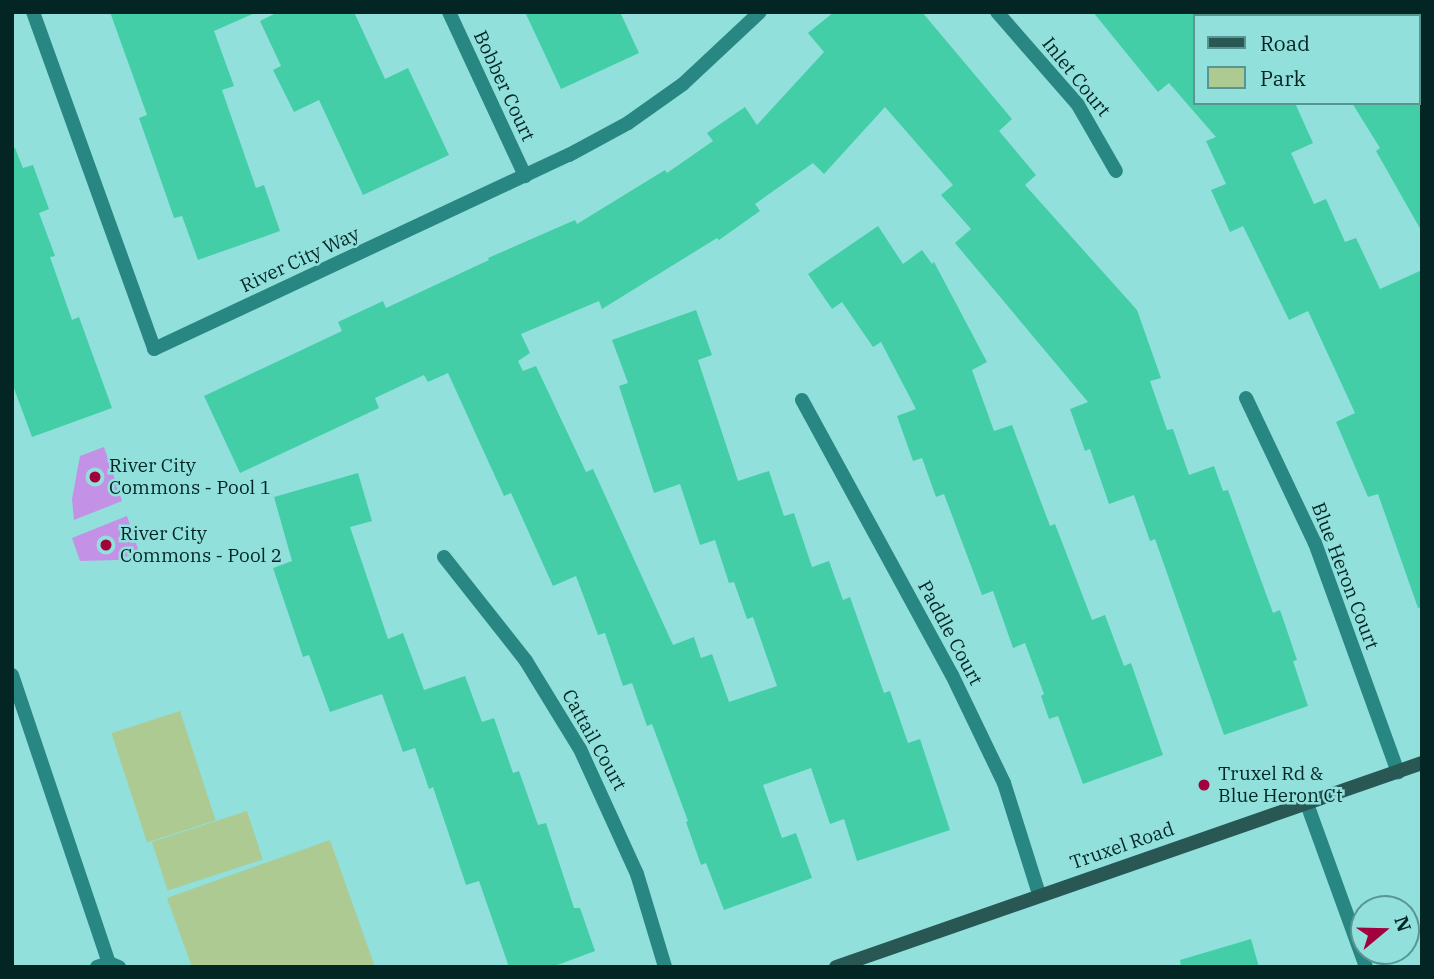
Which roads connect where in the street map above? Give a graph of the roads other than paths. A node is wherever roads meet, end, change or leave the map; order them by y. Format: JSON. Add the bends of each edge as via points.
{"nodes":[{"id":1,"x":33,"y":12,"type":"edge"},
{"id":2,"x":449,"y":12,"type":"edge"},
{"id":3,"x":760,"y":12,"type":"edge"},
{"id":4,"x":997,"y":12,"type":"edge"},
{"id":5,"x":1115,"y":171,"type":"dead end"},
{"id":6,"x":525,"y":176,"type":"junction"},
{"id":7,"x":1246,"y":398,"type":"dead end"},
{"id":8,"x":802,"y":400,"type":"dead end"},
{"id":9,"x":444,"y":557,"type":"dead end"},
{"id":10,"x":12,"y":675,"type":"edge"},
{"id":11,"x":1422,"y":763,"type":"edge"},
{"id":12,"x":1398,"y":772,"type":"junction"},
{"id":13,"x":1307,"y":804,"type":"junction"},
{"id":14,"x":1039,"y":894,"type":"junction"},
{"id":15,"x":108,"y":965,"type":"edge"},
{"id":16,"x":665,"y":967,"type":"edge"},
{"id":17,"x":836,"y":967,"type":"edge"},
{"id":18,"x":1366,"y":967,"type":"edge"}],
"edges":[{"from":1,"to":6,"type":"street","name":"River City Way","via":[[154,349]]},
{"from":2,"to":6,"type":"street","name":"Bobber Court"},
{"from":3,"to":6,"type":"street","name":"River City Way","via":[[683,85],[628,123]]},
{"from":4,"to":5,"type":"street","name":"Inlet Court","via":[[1078,105]]},
{"from":7,"to":12,"type":"street","name":"Blue Heron Court","via":[[1315,543]]},
{"from":8,"to":14,"type":"street","name":"Paddle Court","via":[[952,675],[1003,783]]},
{"from":9,"to":16,"type":"street","name":"Cattail Court","via":[[526,661],[580,749],[637,874]]},
{"from":10,"to":15,"type":"street"},
{"from":11,"to":12,"type":"main road","name":"Truxel Road"},
{"from":12,"to":13,"type":"main road","name":"Truxel Road"},
{"from":13,"to":14,"type":"main road","name":"Truxel Road"},
{"from":13,"to":18,"type":"street"},
{"from":14,"to":17,"type":"main road","name":"Truxel Road"}]}
